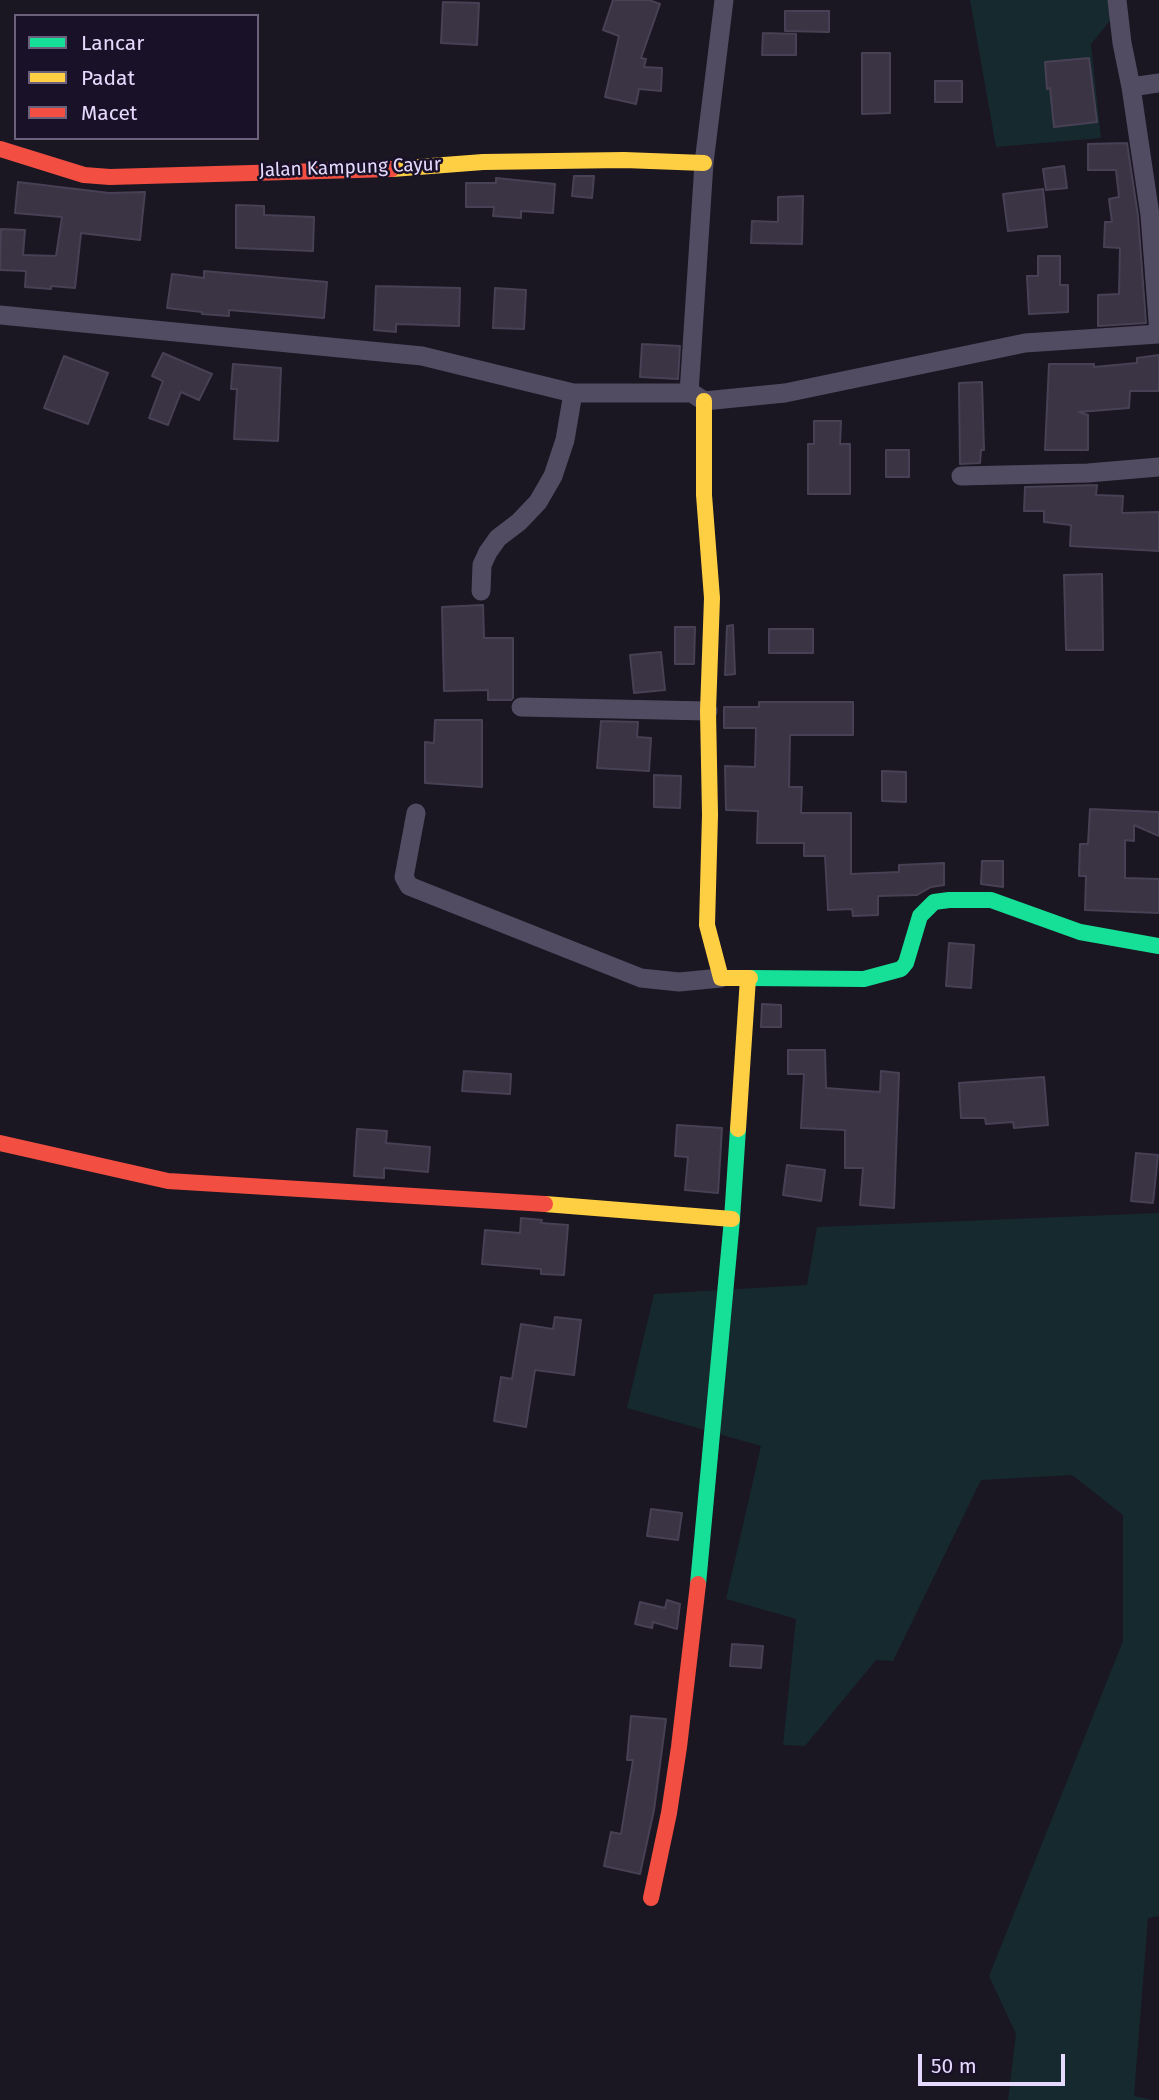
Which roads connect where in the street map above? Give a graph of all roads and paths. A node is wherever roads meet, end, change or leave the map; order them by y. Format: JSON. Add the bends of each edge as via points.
{"nodes":[{"id":1,"x":724,"y":0,"type":"edge"},
{"id":2,"x":1117,"y":0,"type":"edge"},
{"id":3,"x":1159,"y":83,"type":"edge"},
{"id":4,"x":1131,"y":87,"type":"junction"},
{"id":5,"x":0,"y":149,"type":"edge"},
{"id":6,"x":704,"y":163,"type":"junction"},
{"id":7,"x":0,"y":314,"type":"edge"},
{"id":8,"x":1159,"y":334,"type":"edge"},
{"id":9,"x":573,"y":393,"type":"junction"},
{"id":10,"x":696,"y":397,"type":"junction"},
{"id":11,"x":1159,"y":467,"type":"edge"},
{"id":12,"x":961,"y":476,"type":"dead end"},
{"id":13,"x":481,"y":590,"type":"dead end"},
{"id":14,"x":521,"y":707,"type":"dead end"},
{"id":15,"x":708,"y":711,"type":"junction"},
{"id":16,"x":416,"y":813,"type":"dead end"},
{"id":17,"x":1159,"y":946,"type":"edge"},
{"id":18,"x":721,"y":978,"type":"junction"},
{"id":19,"x":748,"y":978,"type":"junction"},
{"id":20,"x":0,"y":1143,"type":"edge"},
{"id":21,"x":732,"y":1219,"type":"junction"},
{"id":22,"x":651,"y":1898,"type":"dead end"}],
"edges":[{"from":1,"to":6,"type":"street"},
{"from":2,"to":4,"type":"street"},
{"from":3,"to":4,"type":"street"},
{"from":4,"to":8,"type":"street","via":[[1150,215]]},
{"from":5,"to":6,"type":"street","name":"Jalan Kampung Cayur","via":[[84,175],[110,177],[483,162]]},
{"from":6,"to":10,"type":"street"},
{"from":7,"to":9,"type":"street","via":[[422,356]]},
{"from":8,"to":10,"type":"street","via":[[1025,343],[785,393]]},
{"from":9,"to":10,"type":"street"},
{"from":9,"to":13,"type":"street","via":[[553,476],[538,502],[488,552],[482,565]]},
{"from":10,"to":15,"type":"street","via":[[712,598]]},
{"from":11,"to":12,"type":"street"},
{"from":14,"to":15,"type":"street"},
{"from":15,"to":18,"type":"street","via":[[707,925]]},
{"from":16,"to":18,"type":"street","via":[[404,877],[409,886],[641,978],[679,982]]},
{"from":17,"to":19,"type":"street","via":[[1080,932],[991,900],[949,900],[934,902],[920,916],[901,969],[864,979]]},
{"from":18,"to":19,"type":"street"},
{"from":19,"to":21,"type":"street"},
{"from":20,"to":21,"type":"street","via":[[168,1181]]},
{"from":21,"to":22,"type":"street","via":[[680,1747]]}]}
